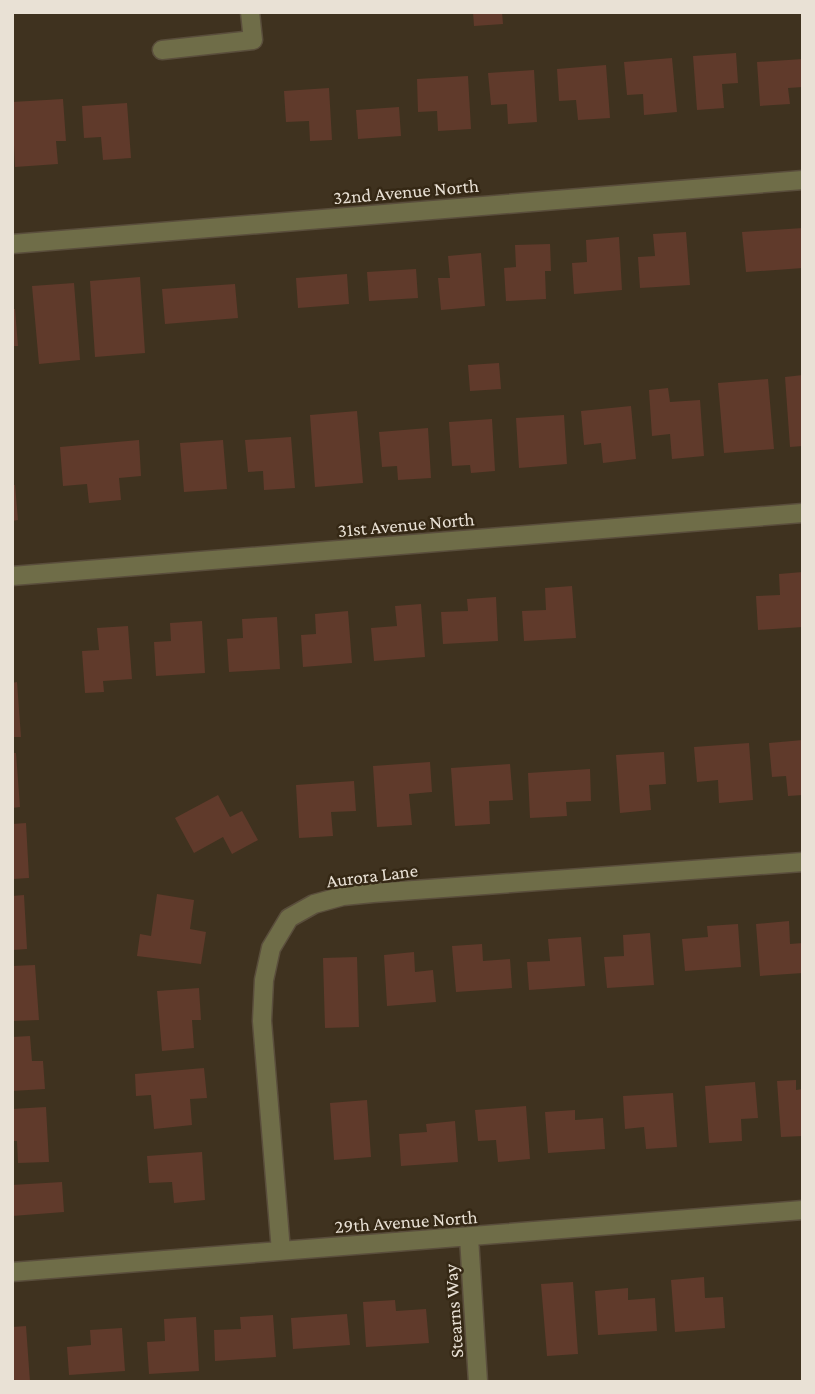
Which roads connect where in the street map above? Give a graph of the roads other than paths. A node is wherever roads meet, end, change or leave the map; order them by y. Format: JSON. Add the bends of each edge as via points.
{"nodes":[{"id":1,"x":250,"y":12,"type":"edge"},
{"id":2,"x":162,"y":50,"type":"dead end"},
{"id":3,"x":803,"y":180,"type":"edge"},
{"id":4,"x":12,"y":244,"type":"edge"},
{"id":5,"x":803,"y":513,"type":"edge"},
{"id":6,"x":12,"y":576,"type":"edge"},
{"id":7,"x":803,"y":862,"type":"edge"},
{"id":8,"x":803,"y":1210,"type":"edge"},
{"id":9,"x":469,"y":1237,"type":"junction"},
{"id":10,"x":281,"y":1251,"type":"junction"},
{"id":11,"x":12,"y":1272,"type":"edge"},
{"id":12,"x":478,"y":1382,"type":"edge"}],
"edges":[{"from":1,"to":2,"type":"street","via":[[253,40]]},
{"from":3,"to":4,"type":"street","name":"32nd Avenue North"},
{"from":5,"to":6,"type":"street","name":"31st Avenue North"},
{"from":7,"to":10,"type":"street","name":"Aurora Lane","via":[[343,896],[314,904],[289,918],[271,948],[262,1021]]},
{"from":8,"to":9,"type":"street","name":"29th Avenue North"},
{"from":9,"to":10,"type":"street","name":"29th Avenue North"},
{"from":9,"to":12,"type":"street","name":"Stearns Way"},
{"from":10,"to":11,"type":"street","name":"29th Avenue North"}]}
